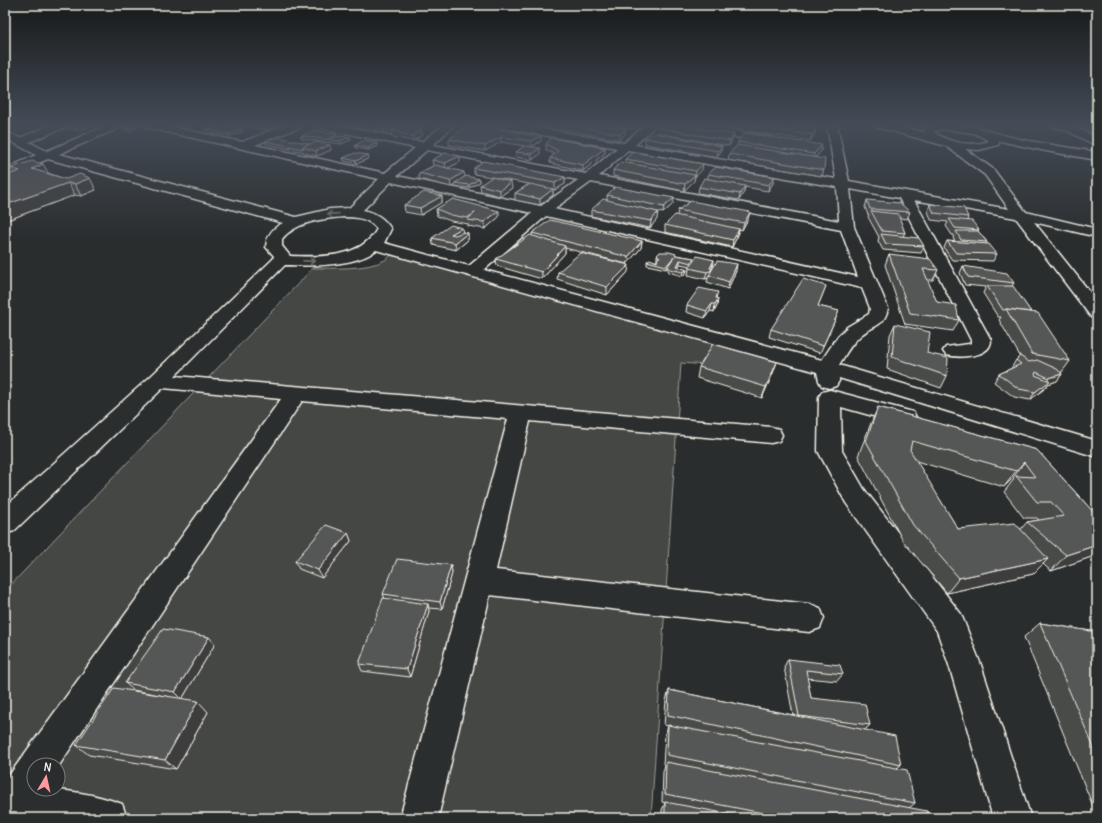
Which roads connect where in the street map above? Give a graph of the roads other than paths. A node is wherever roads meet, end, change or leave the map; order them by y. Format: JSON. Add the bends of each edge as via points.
{"nodes":[{"id":1,"x":25,"y":163,"type":"edge"},
{"id":2,"x":80,"y":163,"type":"edge"},
{"id":3,"x":324,"y":163,"type":"edge"},
{"id":4,"x":404,"y":163,"type":"edge"},
{"id":5,"x":514,"y":163,"type":"edge"},
{"id":6,"x":606,"y":163,"type":"edge"},
{"id":7,"x":723,"y":163,"type":"edge"},
{"id":8,"x":837,"y":163,"type":"edge"},
{"id":9,"x":976,"y":163,"type":"edge"},
{"id":10,"x":989,"y":163,"type":"edge"},
{"id":11,"x":989,"y":172,"type":"junction"},
{"id":12,"x":5,"y":173,"type":"edge"},
{"id":13,"x":387,"y":178,"type":"junction"},
{"id":14,"x":589,"y":178,"type":"junction"},
{"id":15,"x":843,"y":185,"type":"junction"},
{"id":16,"x":904,"y":195,"type":"junction"},
{"id":17,"x":543,"y":211,"type":"junction"},
{"id":18,"x":352,"y":213,"type":"junction"},
{"id":19,"x":1020,"y":215,"type":"junction"},
{"id":20,"x":296,"y":222,"type":"junction"},
{"id":21,"x":847,"y":227,"type":"junction"},
{"id":22,"x":1097,"y":233,"type":"edge"},
{"id":23,"x":373,"y":245,"type":"junction"},
{"id":24,"x":281,"y":260,"type":"junction"},
{"id":25,"x":473,"y":271,"type":"junction"},
{"id":26,"x":868,"y":285,"type":"junction"},
{"id":27,"x":1097,"y":313,"type":"edge"},
{"id":28,"x":953,"y":351,"type":"dead end"},
{"id":29,"x":827,"y":368,"type":"junction"},
{"id":30,"x":158,"y":381,"type":"junction"},
{"id":31,"x":296,"y":393,"type":"junction"},
{"id":32,"x":830,"y":396,"type":"junction"},
{"id":33,"x":521,"y":413,"type":"junction"},
{"id":34,"x":1018,"y":425,"type":"junction"},
{"id":35,"x":771,"y":435,"type":"dead end"},
{"id":36,"x":1097,"y":449,"type":"edge"},
{"id":37,"x":5,"y":523,"type":"edge"},
{"id":38,"x":479,"y":581,"type":"junction"},
{"id":39,"x":809,"y":618,"type":"dead end"},
{"id":40,"x":44,"y":757,"type":"edge"},
{"id":41,"x":26,"y":781,"type":"edge"},
{"id":42,"x":7,"y":805,"type":"edge"},
{"id":43,"x":108,"y":818,"type":"edge"},
{"id":44,"x":419,"y":818,"type":"edge"},
{"id":45,"x":1012,"y":818,"type":"edge"}],
"edges":[{"from":1,"to":12,"type":"street"},
{"from":2,"to":20,"type":"street"},
{"from":3,"to":13,"type":"street"},
{"from":4,"to":13,"type":"street"},
{"from":5,"to":14,"type":"street"},
{"from":6,"to":14,"type":"street"},
{"from":7,"to":15,"type":"street"},
{"from":8,"to":15,"type":"street"},
{"from":9,"to":11,"type":"street"},
{"from":10,"to":11,"type":"street"},
{"from":11,"to":19,"type":"street"},
{"from":13,"to":17,"type":"street"},
{"from":13,"to":18,"type":"street"},
{"from":14,"to":17,"type":"street"},
{"from":14,"to":21,"type":"street"},
{"from":15,"to":16,"type":"street"},
{"from":15,"to":21,"type":"street"},
{"from":16,"to":19,"type":"street"},
{"from":16,"to":28,"type":"street","via":[[981,340],[979,347]]},
{"from":17,"to":25,"type":"street"},
{"from":17,"to":26,"type":"street"},
{"from":18,"to":20,"type":"street","one_way":true,"via":[[331,213]]},
{"from":18,"to":23,"type":"street","via":[[373,218],[381,223],[384,229],[382,236]]},
{"from":19,"to":22,"type":"street"},
{"from":19,"to":27,"type":"street"},
{"from":20,"to":24,"type":"street","via":[[282,229],[274,238],[274,247],[282,255]]},
{"from":21,"to":26,"type":"street"},
{"from":24,"to":23,"type":"street","one_way":true,"via":[[341,258]]},
{"from":23,"to":25,"type":"street"},
{"from":24,"to":30,"type":"street"},
{"from":25,"to":29,"type":"street"},
{"from":26,"to":29,"type":"street","via":[[879,308],[877,317],[854,331],[845,340]]},
{"from":29,"to":32,"type":"street"},
{"from":29,"to":34,"type":"street"},
{"from":30,"to":31,"type":"street"},
{"from":30,"to":37,"type":"street"},
{"from":31,"to":33,"type":"street"},
{"from":31,"to":40,"type":"street"},
{"from":32,"to":34,"type":"street","via":[[1025,450]]},
{"from":32,"to":45,"type":"street","via":[[830,451],[855,496],[950,624]]},
{"from":33,"to":35,"type":"street"},
{"from":33,"to":38,"type":"street"},
{"from":34,"to":36,"type":"street"},
{"from":38,"to":39,"type":"street"},
{"from":38,"to":44,"type":"street"},
{"from":41,"to":42,"type":"street"},
{"from":42,"to":43,"type":"street"}]}
